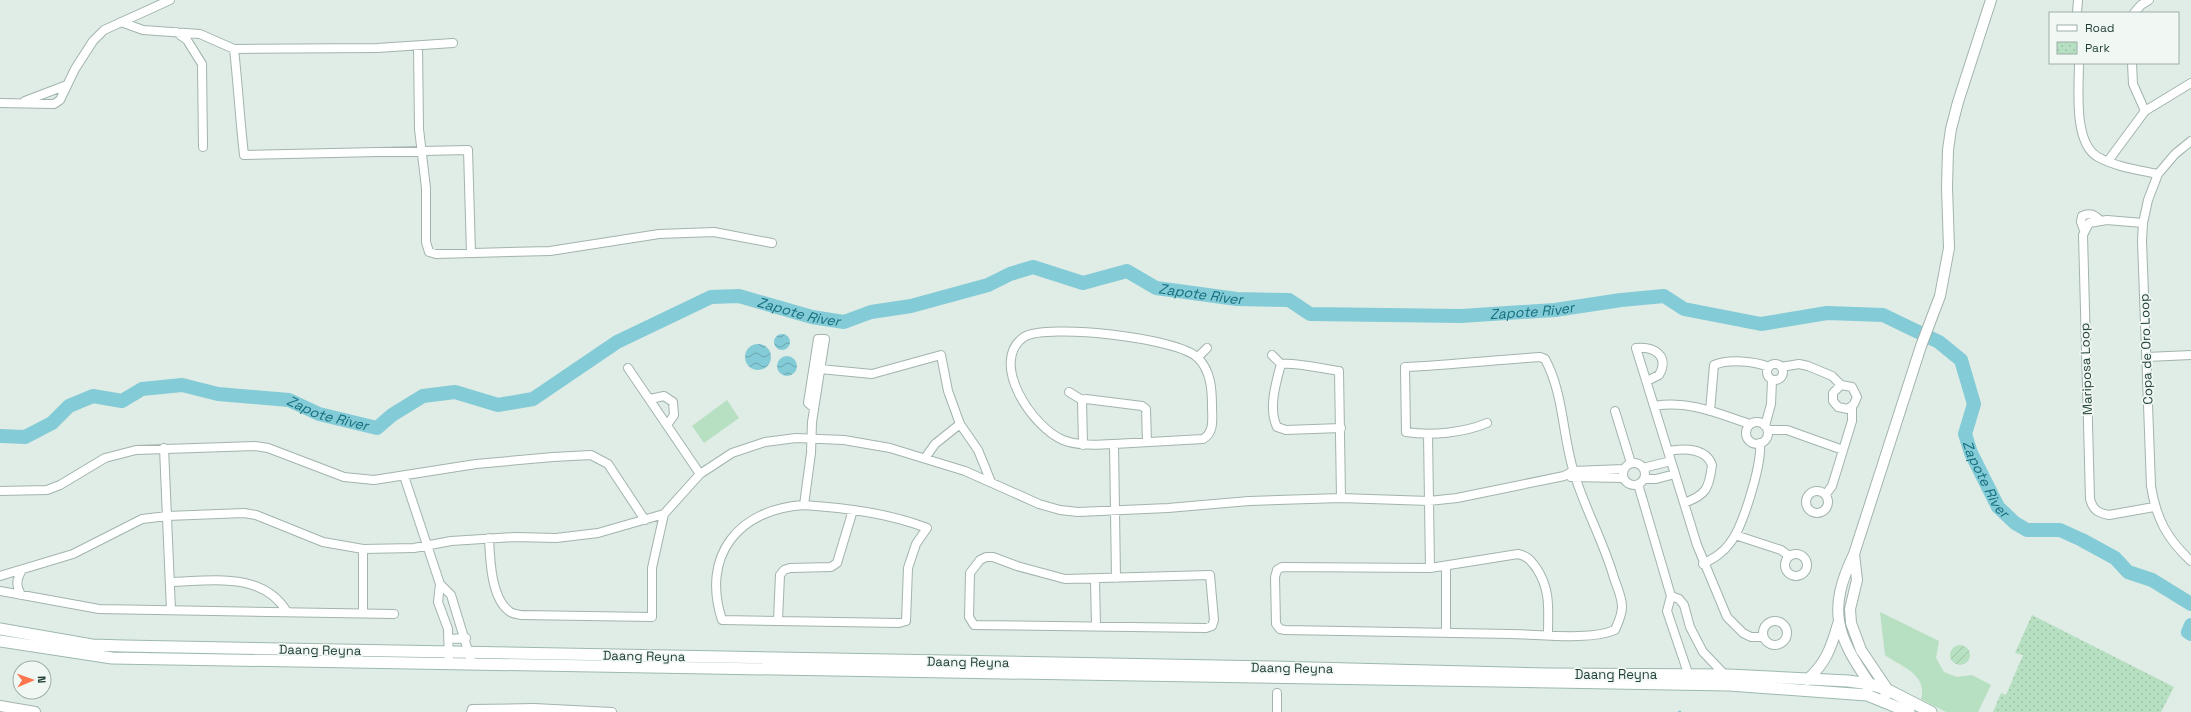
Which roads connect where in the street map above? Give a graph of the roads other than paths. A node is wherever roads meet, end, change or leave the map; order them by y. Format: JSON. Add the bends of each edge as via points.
{"nodes":[{"id":1,"x":170,"y":0,"type":"edge"},
{"id":2,"x":1991,"y":0,"type":"edge"},
{"id":3,"x":2078,"y":0,"type":"edge"},
{"id":4,"x":2149,"y":0,"type":"edge"},
{"id":5,"x":2077,"y":12,"type":"edge"},
{"id":6,"x":2135,"y":12,"type":"edge"},
{"id":7,"x":121,"y":22,"type":"junction"},
{"id":8,"x":175,"y":32,"type":"junction"},
{"id":9,"x":453,"y":43,"type":"dead end"},
{"id":10,"x":418,"y":46,"type":"junction"},
{"id":11,"x":234,"y":49,"type":"junction"},
{"id":12,"x":2079,"y":64,"type":"edge"},
{"id":13,"x":2132,"y":64,"type":"edge"},
{"id":14,"x":2191,"y":83,"type":"edge"},
{"id":15,"x":67,"y":85,"type":"junction"},
{"id":16,"x":21,"y":102,"type":"junction"},
{"id":17,"x":0,"y":103,"type":"edge"},
{"id":18,"x":2145,"y":111,"type":"junction"},
{"id":19,"x":2191,"y":141,"type":"edge"},
{"id":20,"x":203,"y":147,"type":"dead end"},
{"id":21,"x":423,"y":151,"type":"junction"},
{"id":22,"x":2108,"y":161,"type":"junction"},
{"id":23,"x":2158,"y":174,"type":"junction"},
{"id":24,"x":2143,"y":223,"type":"junction"},
{"id":25,"x":772,"y":243,"type":"dead end"},
{"id":26,"x":471,"y":253,"type":"junction"},
{"id":27,"x":1206,"y":348,"type":"dead end"},
{"id":28,"x":1272,"y":355,"type":"dead end"},
{"id":29,"x":2191,"y":355,"type":"edge"},
{"id":30,"x":1198,"y":357,"type":"junction"},
{"id":31,"x":2147,"y":357,"type":"junction"},
{"id":32,"x":1281,"y":364,"type":"junction"},
{"id":33,"x":1769,"y":367,"type":"junction"},
{"id":34,"x":1781,"y":367,"type":"junction"},
{"id":35,"x":628,"y":368,"type":"dead end"},
{"id":36,"x":820,"y":369,"type":"junction"},
{"id":37,"x":1772,"y":380,"type":"junction"},
{"id":38,"x":1647,"y":381,"type":"dead end"},
{"id":39,"x":1841,"y":385,"type":"junction"},
{"id":40,"x":1069,"y":392,"type":"dead end"},
{"id":41,"x":650,"y":399,"type":"junction"},
{"id":42,"x":1082,"y":400,"type":"junction"},
{"id":43,"x":1656,"y":406,"type":"junction"},
{"id":44,"x":1852,"y":407,"type":"junction"},
{"id":45,"x":814,"y":408,"type":"junction"},
{"id":46,"x":1615,"y":411,"type":"dead end"},
{"id":47,"x":1710,"y":411,"type":"junction"},
{"id":48,"x":1487,"y":423,"type":"dead end"},
{"id":49,"x":960,"y":424,"type":"junction"},
{"id":50,"x":1750,"y":424,"type":"junction"},
{"id":51,"x":667,"y":425,"type":"junction"},
{"id":52,"x":1341,"y":428,"type":"junction"},
{"id":53,"x":1766,"y":428,"type":"junction"},
{"id":54,"x":1428,"y":434,"type":"junction"},
{"id":55,"x":811,"y":438,"type":"junction"},
{"id":56,"x":1147,"y":442,"type":"junction"},
{"id":57,"x":1114,"y":444,"type":"junction"},
{"id":58,"x":1760,"y":444,"type":"junction"},
{"id":59,"x":1083,"y":445,"type":"junction"},
{"id":60,"x":164,"y":448,"type":"junction"},
{"id":61,"x":1843,"y":450,"type":"junction"},
{"id":62,"x":1668,"y":451,"type":"junction"},
{"id":63,"x":925,"y":458,"type":"junction"},
{"id":64,"x":1672,"y":461,"type":"junction"},
{"id":65,"x":1631,"y":463,"type":"junction"},
{"id":66,"x":1643,"y":468,"type":"junction"},
{"id":67,"x":1624,"y":469,"type":"junction"},
{"id":68,"x":700,"y":474,"type":"junction"},
{"id":69,"x":1574,"y":474,"type":"junction"},
{"id":70,"x":1675,"y":474,"type":"junction"},
{"id":71,"x":404,"y":476,"type":"junction"},
{"id":72,"x":1623,"y":478,"type":"junction"},
{"id":73,"x":1641,"y":481,"type":"junction"},
{"id":74,"x":991,"y":482,"type":"junction"},
{"id":75,"x":0,"y":492,"type":"edge"},
{"id":76,"x":1826,"y":494,"type":"dead end"},
{"id":77,"x":1342,"y":498,"type":"junction"},
{"id":78,"x":1429,"y":501,"type":"junction"},
{"id":79,"x":1684,"y":503,"type":"junction"},
{"id":80,"x":804,"y":505,"type":"junction"},
{"id":81,"x":2154,"y":508,"type":"junction"},
{"id":82,"x":853,"y":510,"type":"junction"},
{"id":83,"x":1116,"y":511,"type":"junction"},
{"id":84,"x":664,"y":514,"type":"junction"},
{"id":85,"x":167,"y":516,"type":"junction"},
{"id":86,"x":645,"y":520,"type":"junction"},
{"id":87,"x":1735,"y":535,"type":"junction"},
{"id":88,"x":489,"y":538,"type":"junction"},
{"id":89,"x":428,"y":547,"type":"junction"},
{"id":90,"x":363,"y":549,"type":"junction"},
{"id":91,"x":1854,"y":554,"type":"junction"},
{"id":92,"x":1789,"y":556,"type":"dead end"},
{"id":93,"x":2191,"y":561,"type":"edge"},
{"id":94,"x":1704,"y":564,"type":"junction"},
{"id":95,"x":1446,"y":567,"type":"junction"},
{"id":96,"x":1430,"y":568,"type":"junction"},
{"id":97,"x":22,"y":570,"type":"junction"},
{"id":98,"x":0,"y":576,"type":"edge"},
{"id":99,"x":1116,"y":578,"type":"junction"},
{"id":100,"x":1095,"y":580,"type":"junction"},
{"id":101,"x":170,"y":582,"type":"junction"},
{"id":102,"x":440,"y":584,"type":"junction"},
{"id":103,"x":0,"y":591,"type":"edge"},
{"id":104,"x":21,"y":595,"type":"junction"},
{"id":105,"x":1672,"y":596,"type":"junction"},
{"id":106,"x":171,"y":610,"type":"junction"},
{"id":107,"x":287,"y":612,"type":"junction"},
{"id":108,"x":457,"y":612,"type":"junction"},
{"id":109,"x":363,"y":613,"type":"junction"},
{"id":110,"x":394,"y":614,"type":"dead end"},
{"id":111,"x":443,"y":615,"type":"junction"},
{"id":112,"x":778,"y":620,"type":"junction"},
{"id":113,"x":1838,"y":622,"type":"junction"},
{"id":114,"x":1096,"y":626,"type":"junction"},
{"id":115,"x":0,"y":629,"type":"edge"},
{"id":116,"x":1446,"y":633,"type":"junction"},
{"id":117,"x":1548,"y":635,"type":"junction"},
{"id":118,"x":1763,"y":637,"type":"dead end"},
{"id":119,"x":466,"y":638,"type":"junction"},
{"id":120,"x":449,"y":639,"type":"junction"},
{"id":121,"x":0,"y":641,"type":"edge"},
{"id":122,"x":448,"y":659,"type":"junction"},
{"id":123,"x":471,"y":659,"type":"junction"},
{"id":124,"x":1691,"y":680,"type":"junction"},
{"id":125,"x":1728,"y":680,"type":"junction"},
{"id":126,"x":1807,"y":680,"type":"junction"},
{"id":127,"x":1868,"y":689,"type":"junction"},
{"id":128,"x":1277,"y":693,"type":"dead end"},
{"id":129,"x":1885,"y":695,"type":"junction"},
{"id":130,"x":0,"y":706,"type":"edge"},
{"id":131,"x":502,"y":710,"type":"edge"},
{"id":132,"x":35,"y":712,"type":"edge"},
{"id":133,"x":470,"y":712,"type":"edge"},
{"id":134,"x":604,"y":712,"type":"edge"},
{"id":135,"x":612,"y":712,"type":"edge"},
{"id":136,"x":1277,"y":712,"type":"edge"},
{"id":137,"x":1909,"y":712,"type":"edge"},
{"id":138,"x":1931,"y":712,"type":"edge"}],
"edges":[{"from":1,"to":7,"type":"street"},
{"from":2,"to":91,"type":"street","via":[[1951,129],[1947,181],[1949,248],[1940,296],[1921,346]]},
{"from":3,"to":5,"type":"street"},
{"from":4,"to":6,"type":"street"},
{"from":7,"to":8,"type":"street","via":[[143,30]]},
{"from":7,"to":15,"type":"street","via":[[104,30],[93,41]]},
{"from":8,"to":11,"type":"street","via":[[200,34]]},
{"from":8,"to":20,"type":"street","via":[[187,40],[202,64]]},
{"from":9,"to":10,"type":"street"},
{"from":10,"to":11,"type":"street"},
{"from":10,"to":21,"type":"street"},
{"from":11,"to":21,"type":"street","via":[[244,155]]},
{"from":12,"to":22,"type":"street","via":[[2081,127],[2084,138],[2089,149]]},
{"from":13,"to":18,"type":"street","via":[[2133,84]]},
{"from":14,"to":18,"type":"street"},
{"from":15,"to":16,"type":"street"},
{"from":15,"to":16,"type":"street","via":[[60,100],[54,104]]},
{"from":16,"to":17,"type":"street"},
{"from":18,"to":22,"type":"street"},
{"from":19,"to":23,"type":"street","name":"Copa de Oro Loop","via":[[2175,154]]},
{"from":21,"to":26,"type":"street","via":[[426,242],[429,252]]},
{"from":21,"to":26,"type":"street","via":[[468,150]]},
{"from":22,"to":23,"type":"street"},
{"from":23,"to":24,"type":"street","name":"Copa de Oro Loop"},
{"from":24,"to":31,"type":"street","name":"Copa de Oro Loop"},
{"from":24,"to":81,"type":"street","name":"Mariposa Loop","via":[[2100,220],[2088,223],[2084,230],[2082,243],[2090,499],[2098,512],[2109,515]]},
{"from":25,"to":26,"type":"street","via":[[714,232],[659,234],[550,251]]},
{"from":27,"to":30,"type":"street"},
{"from":28,"to":32,"type":"street"},
{"from":29,"to":31,"type":"street"},
{"from":30,"to":56,"type":"street","via":[[1205,367],[1212,388],[1212,428],[1209,436],[1203,439]]},
{"from":30,"to":59,"type":"street","via":[[1175,345],[1113,335],[1058,332],[1033,334],[1016,343],[1011,354],[1010,366],[1022,400],[1034,415],[1062,439]]},
{"from":31,"to":81,"type":"street","name":"Copa de Oro Loop"},
{"from":32,"to":52,"type":"street","via":[[1292,362],[1339,372]]},
{"from":32,"to":52,"type":"street","via":[[1274,396],[1277,427],[1286,430]]},
{"from":33,"to":34,"type":"street","via":[[1774,364]]},
{"from":33,"to":37,"type":"street","via":[[1768,376]]},
{"from":33,"to":47,"type":"street","via":[[1760,364],[1721,362],[1714,365]]},
{"from":34,"to":37,"type":"street","via":[[1782,377]]},
{"from":34,"to":39,"type":"street","via":[[1799,364],[1808,366],[1832,376]]},
{"from":35,"to":41,"type":"street"},
{"from":36,"to":45,"type":"street"},
{"from":36,"to":45,"type":"street","via":[[825,339],[818,339],[808,403]]},
{"from":36,"to":49,"type":"street","via":[[872,374],[941,355],[948,391]]},
{"from":37,"to":53,"type":"street"},
{"from":38,"to":43,"type":"street"},
{"from":39,"to":44,"type":"street","via":[[1852,387],[1856,393],[1856,401]]},
{"from":39,"to":44,"type":"street","via":[[1835,390],[1833,401],[1841,409]]},
{"from":40,"to":42,"type":"street"},
{"from":41,"to":51,"type":"street"},
{"from":41,"to":51,"type":"street","via":[[664,396],[673,402],[674,415]]},
{"from":42,"to":56,"type":"street","via":[[1093,399],[1142,406],[1146,409]]},
{"from":42,"to":59,"type":"street"},
{"from":43,"to":47,"type":"street","via":[[1683,404]]},
{"from":43,"to":62,"type":"street"},
{"from":44,"to":61,"type":"street","via":[[1852,421]]},
{"from":45,"to":55,"type":"street"},
{"from":46,"to":65,"type":"street"},
{"from":47,"to":50,"type":"street"},
{"from":48,"to":54,"type":"street","via":[[1465,430]]},
{"from":49,"to":63,"type":"street","via":[[935,444]]},
{"from":49,"to":74,"type":"street","via":[[978,450]]},
{"from":50,"to":53,"type":"street","via":[[1758,422]]},
{"from":50,"to":58,"type":"street","via":[[1746,436],[1752,443]]},
{"from":51,"to":68,"type":"street"},
{"from":52,"to":77,"type":"street"},
{"from":53,"to":58,"type":"street","via":[[1767,438]]},
{"from":53,"to":61,"type":"street","via":[[1787,430]]},
{"from":54,"to":69,"type":"street","via":[[1406,432],[1406,367],[1540,357],[1545,359],[1549,367],[1562,410]]},
{"from":54,"to":78,"type":"street"},
{"from":55,"to":63,"type":"street","via":[[862,442]]},
{"from":55,"to":68,"type":"street","via":[[783,439],[747,447],[727,456]]},
{"from":55,"to":80,"type":"street"},
{"from":56,"to":57,"type":"street"},
{"from":57,"to":59,"type":"street"},
{"from":57,"to":83,"type":"street"},
{"from":58,"to":87,"type":"street","via":[[1760,459]]},
{"from":60,"to":71,"type":"street","via":[[255,446],[268,448],[344,476],[374,480]]},
{"from":60,"to":75,"type":"street","via":[[136,450],[105,458],[47,490]]},
{"from":60,"to":85,"type":"street"},
{"from":61,"to":76,"type":"street","via":[[1832,486]]},
{"from":62,"to":64,"type":"street"},
{"from":62,"to":79,"type":"street","via":[[1689,449],[1706,456],[1712,465],[1705,492],[1701,497]]},
{"from":63,"to":74,"type":"street"},
{"from":64,"to":66,"type":"street"},
{"from":64,"to":70,"type":"street"},
{"from":65,"to":66,"type":"street"},
{"from":65,"to":67,"type":"street"},
{"from":66,"to":73,"type":"street"},
{"from":67,"to":69,"type":"street"},
{"from":67,"to":72,"type":"street"},
{"from":68,"to":84,"type":"street"},
{"from":69,"to":72,"type":"street"},
{"from":69,"to":78,"type":"street","via":[[1457,498]]},
{"from":69,"to":117,"type":"street","via":[[1606,550],[1622,608],[1615,630],[1607,633]]},
{"from":70,"to":73,"type":"street","via":[[1656,480]]},
{"from":70,"to":79,"type":"street"},
{"from":71,"to":86,"type":"street","via":[[476,464],[591,455],[608,464]]},
{"from":71,"to":89,"type":"street"},
{"from":72,"to":73,"type":"street","via":[[1630,484]]},
{"from":73,"to":105,"type":"street"},
{"from":74,"to":83,"type":"street","via":[[1039,504],[1060,510]]},
{"from":77,"to":78,"type":"street"},
{"from":77,"to":83,"type":"street","via":[[1249,501]]},
{"from":78,"to":96,"type":"street"},
{"from":79,"to":94,"type":"street"},
{"from":80,"to":82,"type":"street"},
{"from":80,"to":112,"type":"street","via":[[775,509],[746,524],[732,536],[717,568],[716,602],[722,620]]},
{"from":81,"to":93,"type":"street","name":"Copa de Oro Loop","via":[[2176,548]]},
{"from":82,"to":112,"type":"street","via":[[837,563],[831,567],[790,568],[780,575]]},
{"from":82,"to":112,"type":"street","via":[[887,516],[926,528],[916,544],[908,568],[906,621],[899,623]]},
{"from":83,"to":99,"type":"street"},
{"from":84,"to":86,"type":"street"},
{"from":84,"to":88,"type":"street","via":[[652,568],[652,617],[521,615],[510,612],[499,598],[492,575]]},
{"from":85,"to":90,"type":"street","via":[[244,513],[256,515],[323,542]]},
{"from":85,"to":97,"type":"street","via":[[142,519],[73,554]]},
{"from":85,"to":101,"type":"street"},
{"from":86,"to":88,"type":"street","via":[[598,533],[576,536]]},
{"from":87,"to":92,"type":"street","via":[[1781,550]]},
{"from":87,"to":94,"type":"street","via":[[1719,556]]},
{"from":88,"to":89,"type":"street","via":[[450,541]]},
{"from":89,"to":90,"type":"street"},
{"from":89,"to":102,"type":"street"},
{"from":90,"to":109,"type":"street"},
{"from":91,"to":113,"type":"street","via":[[1843,577]]},
{"from":91,"to":129,"type":"street","via":[[1857,580],[1850,609],[1851,623],[1861,650]]},
{"from":94,"to":118,"type":"street","via":[[1726,617],[1743,633],[1751,637]]},
{"from":95,"to":96,"type":"street"},
{"from":95,"to":116,"type":"street"},
{"from":95,"to":117,"type":"street","via":[[1518,554],[1525,556],[1531,560],[1548,590]]},
{"from":96,"to":116,"type":"street","via":[[1282,566],[1277,570],[1275,577],[1276,624],[1280,629],[1286,630]]},
{"from":97,"to":98,"type":"street"},
{"from":97,"to":104,"type":"street","via":[[16,587]]},
{"from":99,"to":100,"type":"street"},
{"from":99,"to":114,"type":"street","via":[[1210,575],[1214,620],[1212,626]]},
{"from":100,"to":114,"type":"street"},
{"from":100,"to":114,"type":"street","via":[[1044,575],[993,557],[986,557],[980,560],[970,573],[969,617],[974,625]]},
{"from":101,"to":106,"type":"street"},
{"from":101,"to":107,"type":"street","via":[[242,581],[276,596]]},
{"from":102,"to":108,"type":"street","via":[[451,595]]},
{"from":102,"to":111,"type":"street","via":[[438,602]]},
{"from":103,"to":104,"type":"street"},
{"from":104,"to":106,"type":"street","via":[[90,608]]},
{"from":105,"to":124,"type":"street","via":[[1667,611]]},
{"from":105,"to":125,"type":"street","via":[[1684,605],[1690,627],[1703,652]]},
{"from":106,"to":107,"type":"street"},
{"from":107,"to":109,"type":"street"},
{"from":108,"to":111,"type":"street"},
{"from":108,"to":119,"type":"street"},
{"from":109,"to":110,"type":"street"},
{"from":111,"to":120,"type":"street"},
{"from":113,"to":126,"type":"street","via":[[1828,655],[1820,669]]},
{"from":113,"to":127,"type":"street","via":[[1841,635]]},
{"from":115,"to":122,"type":"main road","name":"Daang Reyna","via":[[92,644]]},
{"from":116,"to":117,"type":"street"},
{"from":119,"to":120,"type":"street"},
{"from":119,"to":123,"type":"street"},
{"from":120,"to":122,"type":"street"},
{"from":121,"to":122,"type":"main road","name":"Daang Reyna","via":[[112,658]]},
{"from":122,"to":123,"type":"main road","name":"Daang Reyna"},
{"from":123,"to":124,"type":"main road","name":"Daang Reyna"},
{"from":124,"to":125,"type":"main road","name":"Daang Reyna"},
{"from":125,"to":126,"type":"main road","name":"Daang Reyna"},
{"from":125,"to":127,"type":"main road","name":"Daang Reyna"},
{"from":126,"to":127,"type":"main road","name":"Daang Reyna","via":[[1848,681]]},
{"from":127,"to":129,"type":"main road","name":"Daang Reyna"},
{"from":128,"to":136,"type":"street"},
{"from":129,"to":137,"type":"main road","name":"Daang Reyna"},
{"from":129,"to":138,"type":"main road","name":"Daang Reyna"},
{"from":130,"to":132,"type":"street"},
{"from":131,"to":133,"type":"street"},
{"from":131,"to":134,"type":"street","via":[[534,708]]},
{"from":134,"to":135,"type":"street"}]}
